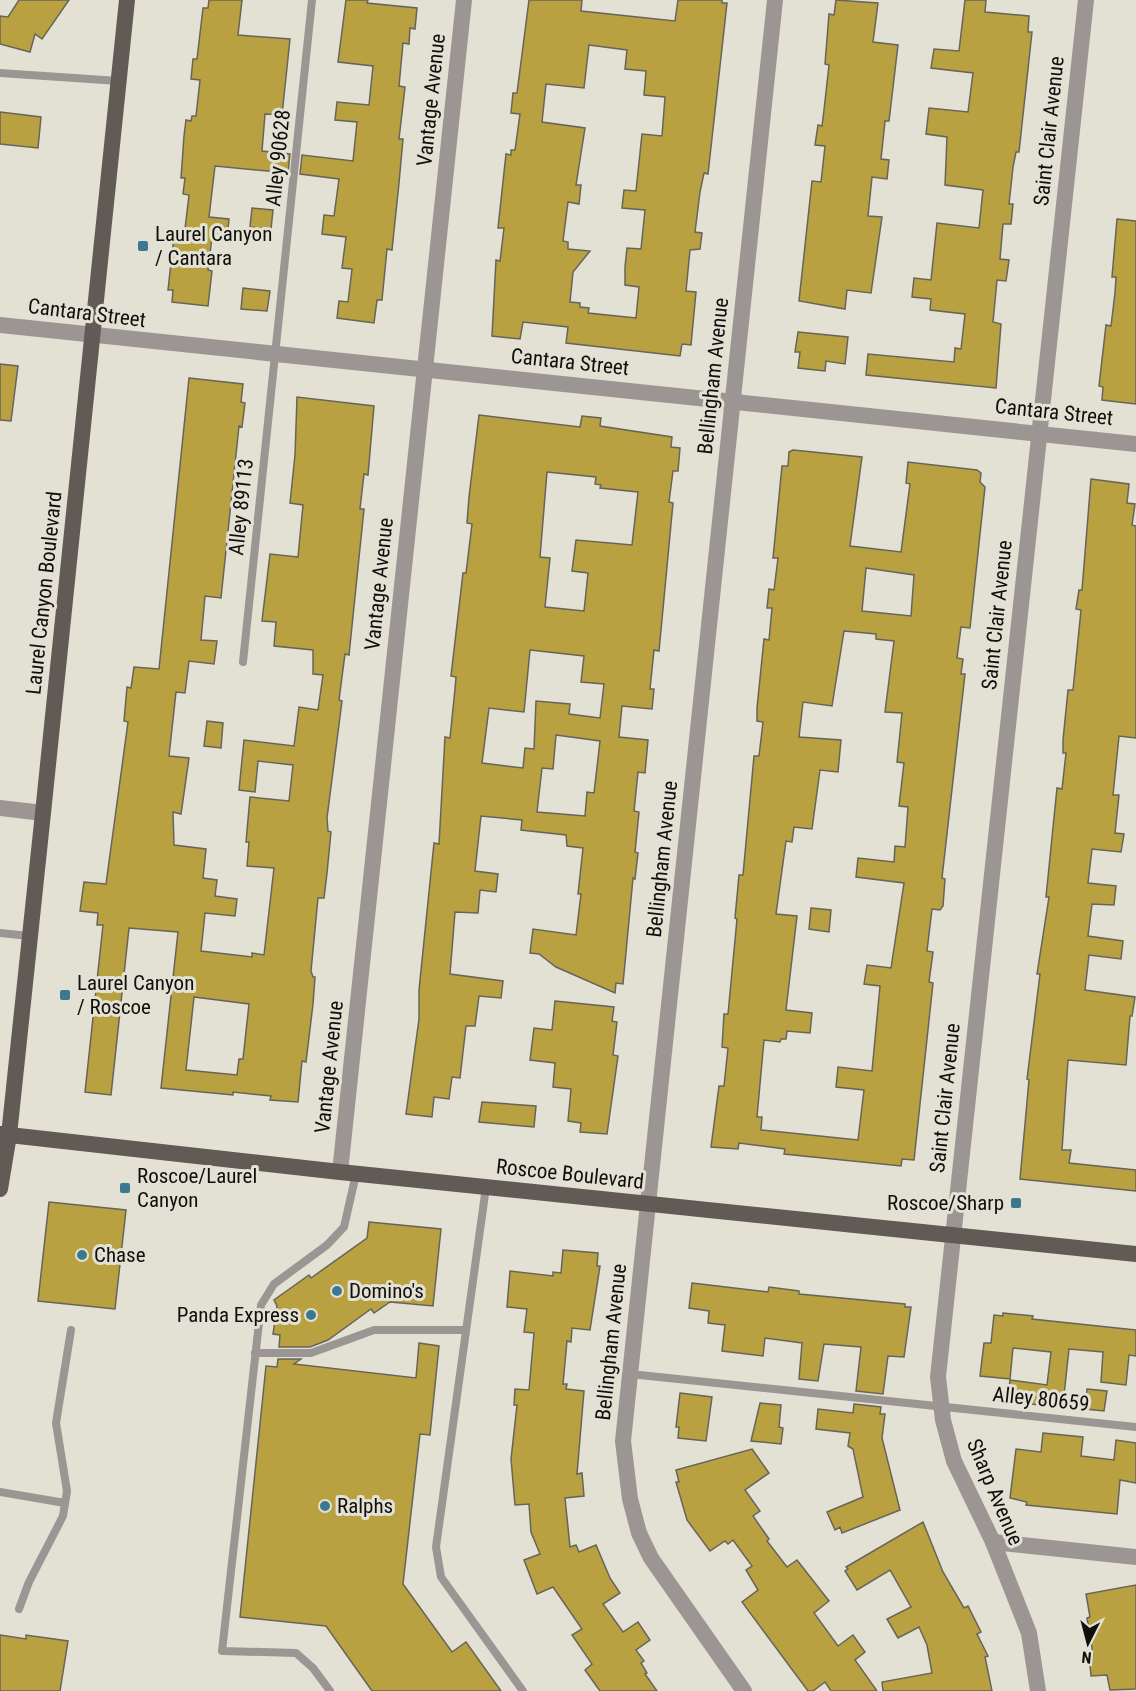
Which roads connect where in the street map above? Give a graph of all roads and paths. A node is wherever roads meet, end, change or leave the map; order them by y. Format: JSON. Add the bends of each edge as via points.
{"nodes":[{"id":1,"x":127,"y":0,"type":"edge"},
{"id":2,"x":312,"y":0,"type":"edge"},
{"id":3,"x":464,"y":0,"type":"edge"},
{"id":4,"x":776,"y":0,"type":"edge"},
{"id":5,"x":1086,"y":0,"type":"edge"},
{"id":6,"x":0,"y":73,"type":"edge"},
{"id":7,"x":119,"y":81,"type":"junction"},
{"id":8,"x":0,"y":325,"type":"edge"},
{"id":9,"x":94,"y":337,"type":"junction"},
{"id":10,"x":276,"y":355,"type":"junction"},
{"id":11,"x":424,"y":371,"type":"junction"},
{"id":12,"x":733,"y":400,"type":"junction"},
{"id":13,"x":1040,"y":433,"type":"junction"},
{"id":14,"x":1136,"y":444,"type":"edge"},
{"id":15,"x":243,"y":662,"type":"dead end"},
{"id":16,"x":0,"y":808,"type":"edge"},
{"id":17,"x":43,"y":813,"type":"junction"},
{"id":18,"x":0,"y":933,"type":"edge"},
{"id":19,"x":29,"y":936,"type":"junction"},
{"id":20,"x":4,"y":1134,"type":"edge"},
{"id":21,"x":348,"y":1173,"type":"junction"},
{"id":22,"x":486,"y":1187,"type":"junction"},
{"id":23,"x":0,"y":1189,"type":"edge"},
{"id":24,"x":648,"y":1204,"type":"junction"},
{"id":25,"x":953,"y":1234,"type":"junction"},
{"id":26,"x":1136,"y":1254,"type":"edge"},
{"id":27,"x":71,"y":1330,"type":"dead end"},
{"id":28,"x":466,"y":1330,"type":"junction"},
{"id":29,"x":255,"y":1353,"type":"junction"},
{"id":30,"x":630,"y":1374,"type":"junction"},
{"id":31,"x":942,"y":1407,"type":"junction"},
{"id":32,"x":1136,"y":1427,"type":"edge"},
{"id":33,"x":0,"y":1492,"type":"edge"},
{"id":34,"x":65,"y":1503,"type":"junction"},
{"id":35,"x":993,"y":1542,"type":"junction"},
{"id":36,"x":1136,"y":1557,"type":"edge"},
{"id":37,"x":19,"y":1609,"type":"dead end"},
{"id":38,"x":330,"y":1691,"type":"edge"},
{"id":39,"x":523,"y":1691,"type":"edge"},
{"id":40,"x":744,"y":1691,"type":"edge"},
{"id":41,"x":1038,"y":1691,"type":"edge"}],
"edges":[{"from":1,"to":7,"type":"main road","name":"Laurel Canyon Boulevard"},
{"from":2,"to":10,"type":"lane","name":"Alley 90628"},
{"from":3,"to":11,"type":"street","name":"Vantage Avenue"},
{"from":4,"to":12,"type":"street","name":"Bellingham Avenue"},
{"from":5,"to":13,"type":"street","name":"Saint Clair Avenue"},
{"from":6,"to":7,"type":"lane"},
{"from":7,"to":9,"type":"main road","name":"Laurel Canyon Boulevard"},
{"from":8,"to":9,"type":"street","name":"Cantara Street"},
{"from":9,"to":10,"type":"street","name":"Cantara Street"},
{"from":9,"to":17,"type":"main road","name":"Laurel Canyon Boulevard"},
{"from":10,"to":11,"type":"street","name":"Cantara Street"},
{"from":10,"to":15,"type":"lane","name":"Alley 89113"},
{"from":11,"to":12,"type":"street","name":"Cantara Street"},
{"from":11,"to":21,"type":"street","name":"Vantage Avenue"},
{"from":12,"to":13,"type":"street","name":"Cantara Street"},
{"from":12,"to":24,"type":"street","name":"Bellingham Avenue"},
{"from":13,"to":14,"type":"street","name":"Cantara Street"},
{"from":13,"to":25,"type":"street","name":"Saint Clair Avenue"},
{"from":16,"to":17,"type":"street"},
{"from":17,"to":19,"type":"main road","name":"Laurel Canyon Boulevard"},
{"from":18,"to":19,"type":"lane"},
{"from":19,"to":20,"type":"main road","name":"Laurel Canyon Boulevard"},
{"from":20,"to":21,"type":"main road","name":"Roscoe Boulevard"},
{"from":20,"to":23,"type":"main road","name":"Laurel Canyon Boulevard"},
{"from":21,"to":22,"type":"main road","name":"Roscoe Boulevard"},
{"from":21,"to":29,"type":"lane","via":[[344,1227],[327,1245],[274,1284],[261,1305]]},
{"from":22,"to":24,"type":"main road","name":"Roscoe Boulevard"},
{"from":22,"to":28,"type":"lane"},
{"from":24,"to":25,"type":"main road","name":"Roscoe Boulevard"},
{"from":24,"to":30,"type":"street","name":"Bellingham Avenue"},
{"from":25,"to":26,"type":"main road","name":"Roscoe Boulevard"},
{"from":25,"to":31,"type":"street","name":"Sharp Avenue","via":[[938,1377]]},
{"from":27,"to":34,"type":"lane","via":[[56,1423],[67,1491]]},
{"from":28,"to":29,"type":"lane","via":[[374,1330],[311,1353]]},
{"from":28,"to":39,"type":"lane","via":[[436,1547],[441,1577]]},
{"from":29,"to":38,"type":"lane","via":[[222,1651],[296,1653]]},
{"from":30,"to":31,"type":"lane","name":"Alley 80659"},
{"from":30,"to":40,"type":"street","name":"Bellingham Avenue","via":[[623,1441],[630,1499],[639,1533],[651,1558]]},
{"from":31,"to":32,"type":"lane","name":"Alley 80659"},
{"from":31,"to":35,"type":"street","name":"Sharp Avenue","via":[[954,1461]]},
{"from":33,"to":34,"type":"lane"},
{"from":34,"to":37,"type":"lane","via":[[63,1516]]},
{"from":35,"to":36,"type":"street"},
{"from":35,"to":41,"type":"street","name":"Sharp Avenue","via":[[1029,1633]]}]}
